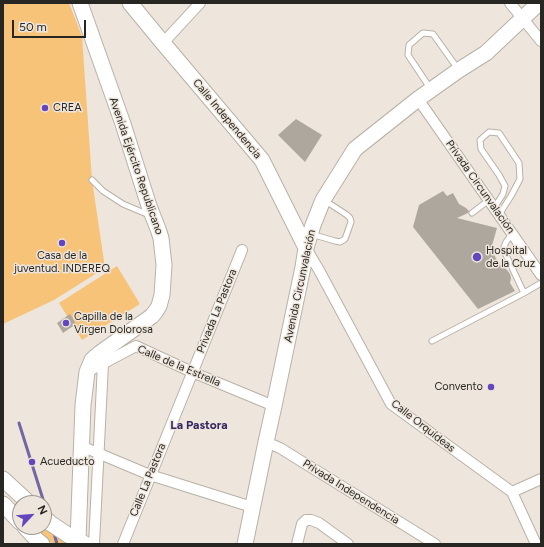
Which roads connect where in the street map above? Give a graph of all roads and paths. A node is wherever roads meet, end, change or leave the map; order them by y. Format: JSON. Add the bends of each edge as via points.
{"nodes":[{"id":1,"x":80,"y":3,"type":"edge"},
{"id":2,"x":130,"y":3,"type":"edge"},
{"id":3,"x":200,"y":3,"type":"edge"},
{"id":4,"x":510,"y":3,"type":"edge"},
{"id":5,"x":539,"y":3,"type":"edge"},
{"id":6,"x":541,"y":10,"type":"edge"},
{"id":7,"x":525,"y":21,"type":"junction"},
{"id":8,"x":541,"y":41,"type":"edge"},
{"id":9,"x":163,"y":43,"type":"junction"},
{"id":10,"x":459,"y":70,"type":"junction"},
{"id":11,"x":432,"y":90,"type":"junction"},
{"id":12,"x":418,"y":99,"type":"junction"},
{"id":13,"x":92,"y":180,"type":"dead end"},
{"id":14,"x":323,"y":200,"type":"junction"},
{"id":15,"x":494,"y":208,"type":"junction"},
{"id":16,"x":472,"y":213,"type":"dead end"},
{"id":17,"x":154,"y":217,"type":"junction"},
{"id":18,"x":310,"y":233,"type":"junction"},
{"id":19,"x":512,"y":234,"type":"junction"},
{"id":20,"x":306,"y":248,"type":"junction"},
{"id":21,"x":242,"y":250,"type":"dead end"},
{"id":22,"x":541,"y":275,"type":"edge"},
{"id":23,"x":541,"y":283,"type":"edge"},
{"id":24,"x":524,"y":293,"type":"junction"},
{"id":25,"x":432,"y":341,"type":"dead end"},
{"id":26,"x":103,"y":364,"type":"junction"},
{"id":27,"x":87,"y":372,"type":"junction"},
{"id":28,"x":192,"y":372,"type":"junction"},
{"id":29,"x":274,"y":406,"type":"junction"},
{"id":30,"x":266,"y":442,"type":"junction"},
{"id":31,"x":81,"y":446,"type":"junction"},
{"id":32,"x":98,"y":454,"type":"junction"},
{"id":33,"x":150,"y":475,"type":"junction"},
{"id":34,"x":3,"y":479,"type":"edge"},
{"id":35,"x":541,"y":479,"type":"edge"},
{"id":36,"x":512,"y":492,"type":"junction"},
{"id":37,"x":20,"y":495,"type":"edge"},
{"id":38,"x":3,"y":504,"type":"edge"},
{"id":39,"x":252,"y":507,"type":"junction"},
{"id":40,"x":12,"y":514,"type":"edge"},
{"id":41,"x":52,"y":524,"type":"edge"},
{"id":42,"x":82,"y":542,"type":"edge"},
{"id":43,"x":94,"y":544,"type":"edge"},
{"id":44,"x":123,"y":544,"type":"edge"},
{"id":45,"x":245,"y":544,"type":"edge"},
{"id":46,"x":297,"y":544,"type":"edge"},
{"id":47,"x":348,"y":544,"type":"edge"},
{"id":48,"x":435,"y":544,"type":"edge"},
{"id":49,"x":536,"y":544,"type":"edge"}],
"edges":[{"from":1,"to":17,"type":"street","name":"Avenida Ejército Republicano","via":[[123,124],[148,206]]},
{"from":2,"to":9,"type":"street","name":"Calle Independencia"},
{"from":3,"to":9,"type":"street"},
{"from":4,"to":7,"type":"street"},
{"from":5,"to":7,"type":"street","name":"Avenida Circunvalación"},
{"from":6,"to":7,"type":"street","name":"Avenida Circunvalación"},
{"from":7,"to":8,"type":"street"},
{"from":7,"to":10,"type":"street","name":"Avenida Circunvalación","via":[[486,53]]},
{"from":9,"to":20,"type":"street","name":"Calle Independencia","via":[[262,160]]},
{"from":10,"to":11,"type":"street","name":"Avenida Circunvalación"},
{"from":10,"to":11,"type":"lane","via":[[433,34],[423,33],[409,45],[408,55]]},
{"from":11,"to":12,"type":"street","name":"Avenida Circunvalación"},
{"from":12,"to":14,"type":"street","name":"Avenida Circunvalación","via":[[355,149]]},
{"from":12,"to":15,"type":"street","name":"Privada Circunvalación"},
{"from":13,"to":17,"type":"lane","via":[[123,204]]},
{"from":14,"to":18,"type":"street","name":"Avenida Circunvalación"},
{"from":14,"to":18,"type":"lane","via":[[347,215],[351,222],[344,239],[340,242]]},
{"from":15,"to":15,"type":"lane","via":[[505,186],[481,149],[480,140],[490,132],[499,133],[519,163],[520,179],[511,196]]},
{"from":15,"to":16,"type":"lane"},
{"from":15,"to":19,"type":"street","name":"Privada Circunvalación"},
{"from":17,"to":27,"type":"street","name":"Avenida Ejército Republicano","via":[[161,238],[164,265],[159,306],[152,316],[92,360]]},
{"from":18,"to":20,"type":"street","name":"Avenida Circunvalación"},
{"from":19,"to":22,"type":"street","name":"Privada Circunvalación"},
{"from":19,"to":24,"type":"lane","via":[[504,246],[505,253]]},
{"from":20,"to":29,"type":"street","name":"Avenida Circunvalación"},
{"from":20,"to":36,"type":"street","name":"Calle Orquídeas","via":[[391,404]]},
{"from":21,"to":28,"type":"street","name":"Privada La Pastora"},
{"from":23,"to":24,"type":"lane"},
{"from":24,"to":25,"type":"lane"},
{"from":26,"to":27,"type":"street","name":"Calle de la Estrella"},
{"from":26,"to":28,"type":"street","name":"Calle de la Estrella","via":[[136,346]]},
{"from":26,"to":32,"type":"street"},
{"from":27,"to":31,"type":"street","name":"Avenida Ejército Republicano"},
{"from":28,"to":29,"type":"street","name":"Calle de la Estrella"},
{"from":28,"to":33,"type":"street","name":"Calle La Pastora"},
{"from":29,"to":30,"type":"street","name":"Avenida Circunvalación"},
{"from":30,"to":39,"type":"street","name":"Avenida Circunvalación"},
{"from":30,"to":48,"type":"street","name":"Privada Independencia","via":[[280,448]]},
{"from":31,"to":32,"type":"street"},
{"from":31,"to":42,"type":"street","name":"Avenida Ejército Republicano"},
{"from":32,"to":33,"type":"street"},
{"from":32,"to":43,"type":"street"},
{"from":33,"to":39,"type":"street"},
{"from":33,"to":44,"type":"street","name":"Calle La Pastora"},
{"from":34,"to":37,"type":"street"},
{"from":35,"to":36,"type":"street"},
{"from":36,"to":49,"type":"street","name":"Calle Orquídeas"},
{"from":38,"to":40,"type":"street"},
{"from":39,"to":45,"type":"street","name":"Avenida Circunvalación"},
{"from":41,"to":42,"type":"street"},
{"from":46,"to":47,"type":"street","via":[[302,524],[306,520],[319,523]]}]}
